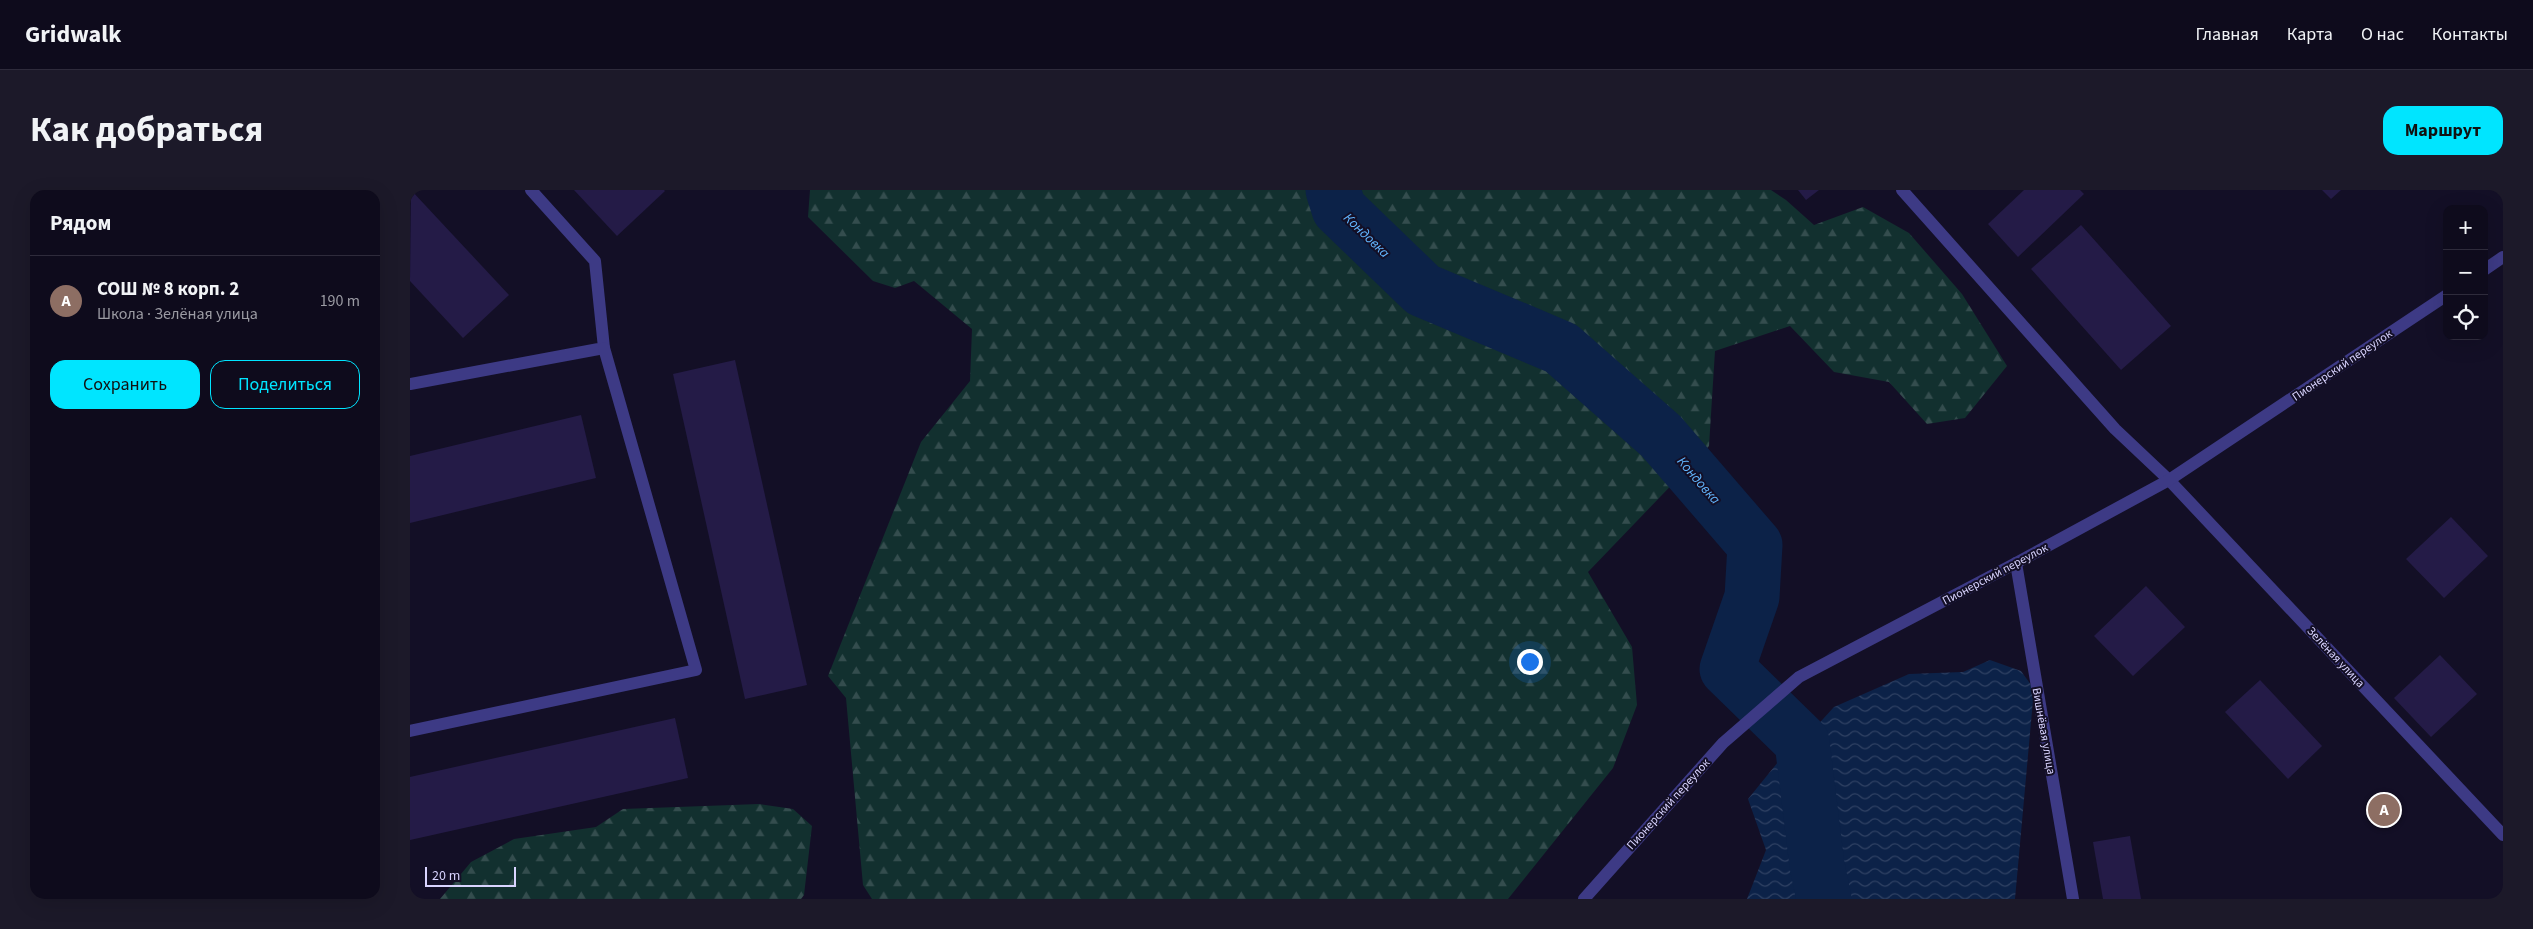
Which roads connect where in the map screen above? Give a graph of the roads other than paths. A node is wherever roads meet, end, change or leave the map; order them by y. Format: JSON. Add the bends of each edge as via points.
{"nodes":[{"id":1,"x":531,"y":190,"type":"edge"},
{"id":2,"x":1902,"y":190,"type":"edge"},
{"id":3,"x":2503,"y":258,"type":"edge"},
{"id":4,"x":2488,"y":267,"type":"edge"},
{"id":5,"x":2443,"y":298,"type":"edge"},
{"id":6,"x":604,"y":348,"type":"junction"},
{"id":7,"x":410,"y":384,"type":"edge"},
{"id":8,"x":2169,"y":480,"type":"junction"},
{"id":9,"x":2016,"y":564,"type":"junction"},
{"id":10,"x":410,"y":731,"type":"edge"},
{"id":11,"x":2503,"y":835,"type":"edge"},
{"id":12,"x":1584,"y":899,"type":"edge"},
{"id":13,"x":2073,"y":899,"type":"edge"}],
"edges":[{"from":1,"to":6,"type":"street","via":[[595,261]]},
{"from":2,"to":8,"type":"street","name":"Зелёная улица","via":[[2115,429]]},
{"from":3,"to":4,"type":"street"},
{"from":5,"to":8,"type":"street","name":"Пионерский переулок"},
{"from":6,"to":7,"type":"street"},
{"from":6,"to":10,"type":"street","via":[[696,670]]},
{"from":8,"to":9,"type":"street","name":"Пионерский переулок"},
{"from":8,"to":11,"type":"street","name":"Зелёная улица"},
{"from":9,"to":12,"type":"street","name":"Пионерский переулок","via":[[1799,677],[1723,743]]},
{"from":9,"to":13,"type":"street","name":"Вишнёвая улица"}]}
